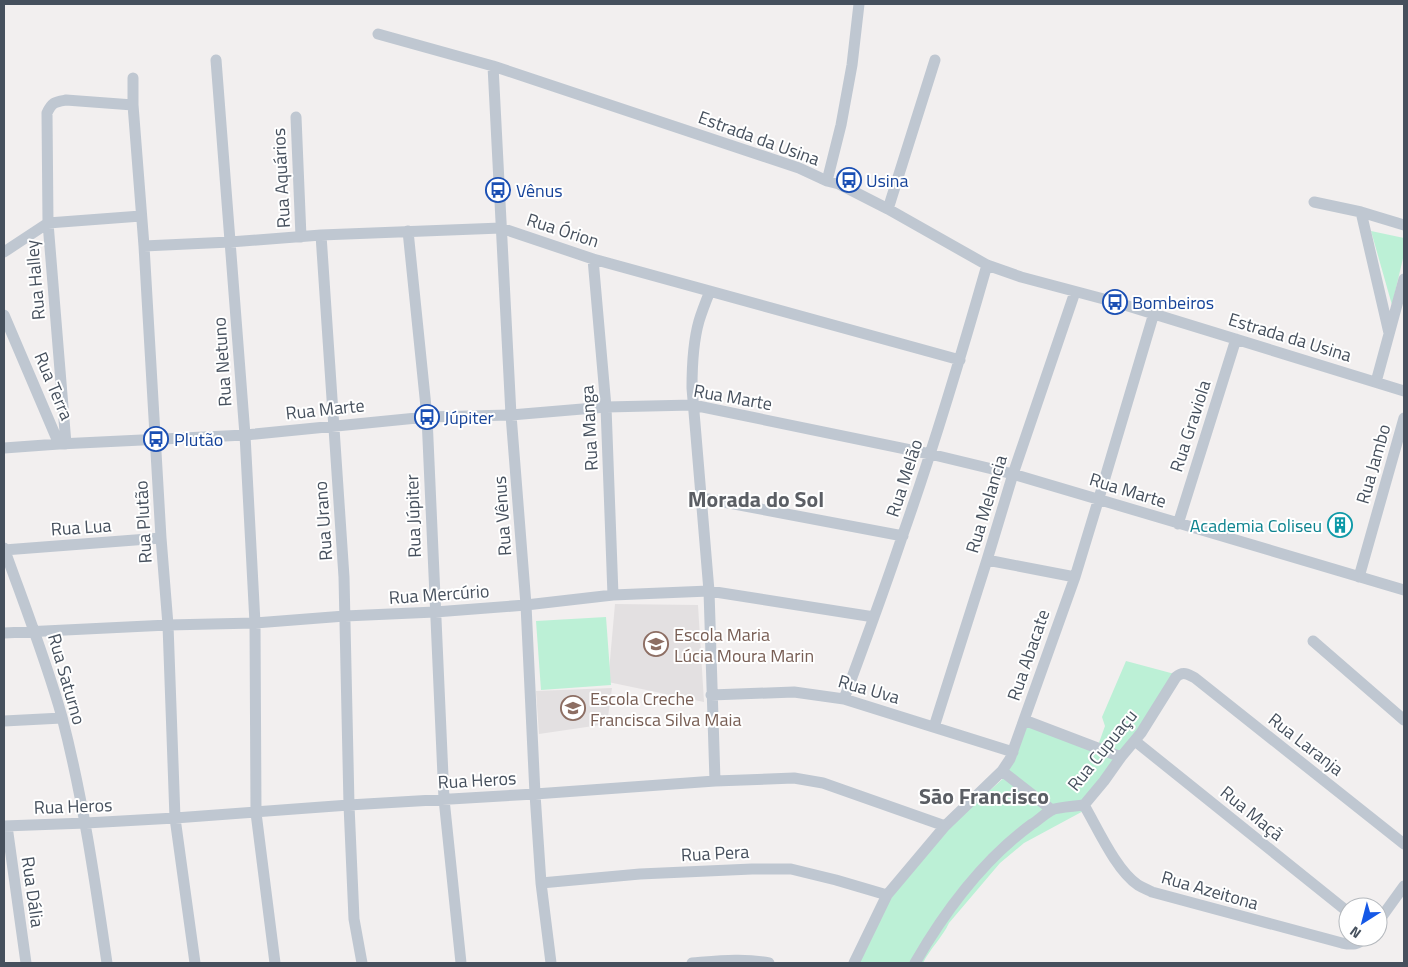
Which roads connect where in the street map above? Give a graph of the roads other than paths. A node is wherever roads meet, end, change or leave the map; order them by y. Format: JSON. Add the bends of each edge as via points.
{"nodes":[{"id":1,"x":859,"y":4,"type":"edge"},
{"id":2,"x":378,"y":34,"type":"dead end"},
{"id":3,"x":216,"y":60,"type":"dead end"},
{"id":4,"x":935,"y":60,"type":"dead end"},
{"id":5,"x":493,"y":66,"type":"junction"},
{"id":6,"x":133,"y":78,"type":"dead end"},
{"id":7,"x":133,"y":104,"type":"junction"},
{"id":8,"x":296,"y":118,"type":"dead end"},
{"id":9,"x":827,"y":181,"type":"junction"},
{"id":10,"x":1314,"y":202,"type":"dead end"},
{"id":11,"x":888,"y":209,"type":"junction"},
{"id":12,"x":1361,"y":212,"type":"junction"},
{"id":13,"x":141,"y":216,"type":"junction"},
{"id":14,"x":48,"y":223,"type":"junction"},
{"id":15,"x":1404,"y":225,"type":"edge"},
{"id":16,"x":501,"y":228,"type":"junction"},
{"id":17,"x":408,"y":231,"type":"junction"},
{"id":18,"x":321,"y":235,"type":"junction"},
{"id":19,"x":301,"y":237,"type":"junction"},
{"id":20,"x":230,"y":242,"type":"junction"},
{"id":21,"x":144,"y":246,"type":"junction"},
{"id":22,"x":4,"y":252,"type":"edge"},
{"id":23,"x":593,"y":259,"type":"junction"},
{"id":24,"x":987,"y":264,"type":"junction"},
{"id":25,"x":1404,"y":279,"type":"edge"},
{"id":26,"x":710,"y":291,"type":"junction"},
{"id":27,"x":1075,"y":292,"type":"junction"},
{"id":28,"x":1154,"y":314,"type":"junction"},
{"id":29,"x":4,"y":315,"type":"edge"},
{"id":30,"x":1389,"y":333,"type":"junction"},
{"id":31,"x":1236,"y":339,"type":"junction"},
{"id":32,"x":960,"y":360,"type":"junction"},
{"id":33,"x":1376,"y":382,"type":"junction"},
{"id":34,"x":1404,"y":391,"type":"edge"},
{"id":35,"x":693,"y":405,"type":"junction"},
{"id":36,"x":606,"y":407,"type":"junction"},
{"id":37,"x":511,"y":415,"type":"junction"},
{"id":38,"x":426,"y":417,"type":"junction"},
{"id":39,"x":1404,"y":418,"type":"edge"},
{"id":40,"x":334,"y":425,"type":"junction"},
{"id":41,"x":245,"y":434,"type":"junction"},
{"id":42,"x":156,"y":439,"type":"junction"},
{"id":43,"x":63,"y":444,"type":"junction"},
{"id":44,"x":4,"y":448,"type":"edge"},
{"id":45,"x":930,"y":454,"type":"junction"},
{"id":46,"x":1013,"y":474,"type":"junction"},
{"id":47,"x":702,"y":498,"type":"junction"},
{"id":48,"x":1099,"y":498,"type":"junction"},
{"id":49,"x":1178,"y":524,"type":"junction"},
{"id":50,"x":903,"y":536,"type":"junction"},
{"id":51,"x":161,"y":538,"type":"junction"},
{"id":52,"x":4,"y":550,"type":"edge"},
{"id":53,"x":988,"y":560,"type":"junction"},
{"id":54,"x":1074,"y":576,"type":"junction"},
{"id":55,"x":1359,"y":577,"type":"junction"},
{"id":56,"x":1404,"y":590,"type":"edge"},
{"id":57,"x":709,"y":591,"type":"junction"},
{"id":58,"x":613,"y":595,"type":"junction"},
{"id":59,"x":526,"y":605,"type":"junction"},
{"id":60,"x":435,"y":612,"type":"junction"},
{"id":61,"x":345,"y":616,"type":"junction"},
{"id":62,"x":874,"y":617,"type":"junction"},
{"id":63,"x":255,"y":623,"type":"junction"},
{"id":64,"x":168,"y":625,"type":"junction"},
{"id":65,"x":35,"y":631,"type":"junction"},
{"id":66,"x":4,"y":633,"type":"edge"},
{"id":67,"x":1313,"y":641,"type":"dead end"},
{"id":68,"x":1185,"y":673,"type":"joint"},
{"id":69,"x":712,"y":695,"type":"junction"},
{"id":70,"x":844,"y":699,"type":"junction"},
{"id":71,"x":1403,"y":716,"type":"edge"},
{"id":72,"x":62,"y":718,"type":"junction"},
{"id":73,"x":1024,"y":720,"type":"junction"},
{"id":74,"x":4,"y":721,"type":"edge"},
{"id":75,"x":934,"y":727,"type":"junction"},
{"id":76,"x":1135,"y":741,"type":"junction"},
{"id":77,"x":1012,"y":752,"type":"junction"},
{"id":78,"x":1121,"y":757,"type":"junction"},
{"id":79,"x":1002,"y":771,"type":"junction"},
{"id":80,"x":715,"y":781,"type":"junction"},
{"id":81,"x":536,"y":794,"type":"junction"},
{"id":82,"x":444,"y":799,"type":"junction"},
{"id":83,"x":348,"y":805,"type":"junction"},
{"id":84,"x":1084,"y":805,"type":"junction"},
{"id":85,"x":1052,"y":810,"type":"junction"},
{"id":86,"x":256,"y":813,"type":"junction"},
{"id":87,"x":175,"y":818,"type":"junction"},
{"id":88,"x":86,"y":823,"type":"junction"},
{"id":89,"x":5,"y":826,"type":"edge"},
{"id":90,"x":945,"y":826,"type":"junction"},
{"id":91,"x":1404,"y":844,"type":"edge"},
{"id":92,"x":542,"y":883,"type":"junction"},
{"id":93,"x":1404,"y":886,"type":"edge"},
{"id":94,"x":887,"y":895,"type":"junction"},
{"id":95,"x":1338,"y":904,"type":"edge"},
{"id":96,"x":1388,"y":908,"type":"edge"},
{"id":97,"x":1338,"y":942,"type":"edge"},
{"id":98,"x":734,"y":962,"type":"edge"},
{"id":99,"x":26,"y":963,"type":"edge"},
{"id":100,"x":107,"y":963,"type":"edge"},
{"id":101,"x":195,"y":963,"type":"edge"},
{"id":102,"x":275,"y":963,"type":"edge"},
{"id":103,"x":362,"y":963,"type":"edge"},
{"id":104,"x":461,"y":963,"type":"edge"},
{"id":105,"x":551,"y":963,"type":"edge"},
{"id":106,"x":692,"y":963,"type":"edge"},
{"id":107,"x":769,"y":963,"type":"edge"},
{"id":108,"x":854,"y":963,"type":"edge"},
{"id":109,"x":915,"y":963,"type":"edge"}],
"edges":[{"from":1,"to":9,"type":"street","via":[[852,65]]},
{"from":2,"to":5,"type":"street","name":"Estrada da Usina"},
{"from":3,"to":20,"type":"street","name":"Rua Netuno"},
{"from":4,"to":11,"type":"street"},
{"from":5,"to":9,"type":"street","name":"Estrada da Usina","via":[[799,168]]},
{"from":5,"to":16,"type":"street","name":"Rua Vênus"},
{"from":6,"to":7,"type":"street","name":"Rua Plutão"},
{"from":7,"to":13,"type":"street","name":"Rua Plutão"},
{"from":7,"to":14,"type":"street","name":"Rua Halley","via":[[66,100],[50,106],[47,113]]},
{"from":8,"to":19,"type":"street","name":"Rua Aquários"},
{"from":9,"to":11,"type":"street","name":"Estrada da Usina"},
{"from":10,"to":12,"type":"street"},
{"from":11,"to":24,"type":"street","name":"Estrada da Usina"},
{"from":12,"to":15,"type":"street"},
{"from":12,"to":30,"type":"street"},
{"from":13,"to":14,"type":"street"},
{"from":13,"to":21,"type":"street","name":"Rua Plutão"},
{"from":14,"to":22,"type":"street"},
{"from":14,"to":43,"type":"street","name":"Rua Halley"},
{"from":16,"to":17,"type":"street","name":"Rua Órion"},
{"from":16,"to":23,"type":"street","name":"Rua Órion"},
{"from":16,"to":37,"type":"street","name":"Rua Vênus"},
{"from":17,"to":18,"type":"street","name":"Rua Órion"},
{"from":17,"to":38,"type":"street","name":"Rua Júpiter"},
{"from":18,"to":19,"type":"street","name":"Rua Órion"},
{"from":18,"to":40,"type":"street","name":"Rua Urano"},
{"from":19,"to":20,"type":"street","name":"Rua Órion"},
{"from":20,"to":21,"type":"street","name":"Rua Órion"},
{"from":20,"to":41,"type":"street","name":"Rua Netuno"},
{"from":21,"to":42,"type":"street","name":"Rua Plutão"},
{"from":23,"to":26,"type":"street","name":"Rua Órion"},
{"from":23,"to":36,"type":"street","name":"Rua Manga"},
{"from":24,"to":27,"type":"street","name":"Estrada da Usina"},
{"from":24,"to":32,"type":"street","name":"Rua Melão"},
{"from":25,"to":30,"type":"street"},
{"from":26,"to":32,"type":"street","name":"Rua Órion"},
{"from":26,"to":35,"type":"street","via":[[694,344]]},
{"from":27,"to":28,"type":"street","name":"Estrada da Usina"},
{"from":27,"to":46,"type":"street","name":"Rua Melancia"},
{"from":28,"to":31,"type":"street","name":"Estrada da Usina"},
{"from":28,"to":48,"type":"street","name":"Rua Abacate"},
{"from":29,"to":43,"type":"street","name":"Rua Terra"},
{"from":30,"to":33,"type":"street"},
{"from":31,"to":33,"type":"street","name":"Estrada da Usina"},
{"from":31,"to":49,"type":"street","name":"Rua Graviola"},
{"from":32,"to":45,"type":"street","name":"Rua Melão"},
{"from":33,"to":34,"type":"street","name":"Estrada da Usina"},
{"from":35,"to":36,"type":"street","name":"Rua Marte"},
{"from":35,"to":45,"type":"street","name":"Rua Marte"},
{"from":35,"to":47,"type":"street"},
{"from":36,"to":37,"type":"street","name":"Rua Marte"},
{"from":36,"to":58,"type":"street","name":"Rua Manga"},
{"from":37,"to":38,"type":"street","name":"Rua Marte"},
{"from":37,"to":59,"type":"street","name":"Rua Vênus"},
{"from":38,"to":40,"type":"street","name":"Rua Marte"},
{"from":38,"to":60,"type":"street","name":"Rua Júpiter"},
{"from":39,"to":55,"type":"street","name":"Rua Jambo"},
{"from":40,"to":41,"type":"street","name":"Rua Marte"},
{"from":40,"to":61,"type":"street","name":"Rua Urano"},
{"from":41,"to":42,"type":"street","name":"Rua Marte"},
{"from":41,"to":63,"type":"street","name":"Rua Netuno"},
{"from":42,"to":43,"type":"street","name":"Rua Marte"},
{"from":42,"to":51,"type":"street","name":"Rua Plutão"},
{"from":43,"to":44,"type":"street","name":"Rua Marte"},
{"from":45,"to":46,"type":"street","name":"Rua Marte"},
{"from":45,"to":50,"type":"street","name":"Rua Melão"},
{"from":46,"to":48,"type":"street","name":"Rua Marte"},
{"from":46,"to":53,"type":"street","name":"Rua Melancia"},
{"from":47,"to":50,"type":"street"},
{"from":47,"to":57,"type":"street"},
{"from":48,"to":49,"type":"street","name":"Rua Marte"},
{"from":48,"to":54,"type":"street","name":"Rua Abacate"},
{"from":49,"to":55,"type":"street","name":"Rua Marte"},
{"from":50,"to":62,"type":"street","name":"Rua Melão"},
{"from":51,"to":52,"type":"street","name":"Rua Lua"},
{"from":51,"to":64,"type":"street","name":"Rua Plutão"},
{"from":52,"to":65,"type":"street","name":"Rua Saturno"},
{"from":53,"to":54,"type":"street"},
{"from":53,"to":75,"type":"street","name":"Rua Melancia"},
{"from":54,"to":73,"type":"street","name":"Rua Abacate"},
{"from":55,"to":56,"type":"street","name":"Rua Marte"},
{"from":57,"to":58,"type":"street","name":"Rua Mercúrio"},
{"from":57,"to":62,"type":"street","name":"Rua Mercúrio"},
{"from":57,"to":69,"type":"street"},
{"from":58,"to":59,"type":"street","name":"Rua Mercúrio"},
{"from":59,"to":60,"type":"street","name":"Rua Mercúrio"},
{"from":59,"to":81,"type":"street","name":"Rua Vênus"},
{"from":60,"to":61,"type":"street","name":"Rua Mercúrio"},
{"from":60,"to":82,"type":"street","name":"Rua Júpiter"},
{"from":61,"to":63,"type":"street","name":"Rua Mercúrio"},
{"from":61,"to":83,"type":"street","name":"Rua Urano"},
{"from":62,"to":70,"type":"street","name":"Rua Melão"},
{"from":63,"to":64,"type":"street","name":"Rua Mercúrio"},
{"from":63,"to":86,"type":"street","name":"Rua Netuno"},
{"from":64,"to":65,"type":"street","name":"Rua Mercúrio"},
{"from":64,"to":87,"type":"street","name":"Rua Plutão"},
{"from":65,"to":66,"type":"street","name":"Rua Mercúrio"},
{"from":65,"to":72,"type":"street","name":"Rua Saturno"},
{"from":67,"to":71,"type":"street"},
{"from":68,"to":76,"type":"street","name":"Rua Cupuaçu","via":[[1176,677]]},
{"from":68,"to":91,"type":"street","name":"Rua Laranja"},
{"from":69,"to":70,"type":"street","name":"Rua Uva","via":[[794,692]]},
{"from":69,"to":80,"type":"street"},
{"from":70,"to":75,"type":"street","name":"Rua Uva"},
{"from":72,"to":74,"type":"street"},
{"from":72,"to":88,"type":"street","name":"Rua Saturno"},
{"from":73,"to":77,"type":"street","name":"Rua Abacate"},
{"from":73,"to":78,"type":"street"},
{"from":75,"to":77,"type":"street","name":"Rua Uva"},
{"from":76,"to":78,"type":"street","name":"Rua Cupuaçu"},
{"from":76,"to":95,"type":"street","name":"Rua Maçã"},
{"from":77,"to":79,"type":"street","name":"Rua Abacate"},
{"from":78,"to":84,"type":"street","name":"Rua Cupuaçu"},
{"from":79,"to":85,"type":"street"},
{"from":79,"to":90,"type":"street","name":"Rua Abacate"},
{"from":80,"to":81,"type":"street","name":"Rua Heros"},
{"from":80,"to":90,"type":"street","name":"Rua Heros","via":[[794,778],[823,783]]},
{"from":81,"to":82,"type":"street","name":"Rua Heros"},
{"from":81,"to":92,"type":"street","name":"Rua Vênus"},
{"from":82,"to":83,"type":"street","name":"Rua Heros"},
{"from":82,"to":104,"type":"street","name":"Rua Júpiter"},
{"from":83,"to":86,"type":"street","name":"Rua Heros"},
{"from":83,"to":103,"type":"street","name":"Rua Urano","via":[[354,920]]},
{"from":84,"to":85,"type":"street","name":"Rua Cupuaçu"},
{"from":84,"to":97,"type":"street","name":"Rua Azeitona","via":[[1115,858],[1139,886]]},
{"from":85,"to":109,"type":"street","name":"Rua Cupuaçu","via":[[1022,831],[981,871],[958,898]]},
{"from":86,"to":87,"type":"street","name":"Rua Heros"},
{"from":86,"to":102,"type":"street","name":"Rua Netuno"},
{"from":87,"to":88,"type":"street","name":"Rua Heros"},
{"from":87,"to":101,"type":"street","name":"Rua Plutão"},
{"from":88,"to":89,"type":"street","name":"Rua Heros"},
{"from":88,"to":100,"type":"street","name":"Rua Saturno"},
{"from":89,"to":99,"type":"street","name":"Rua Dália"},
{"from":90,"to":94,"type":"street","name":"Rua Abacate"},
{"from":92,"to":94,"type":"street","name":"Rua Pera","via":[[640,874],[791,869]]},
{"from":92,"to":105,"type":"street","name":"Rua Vênus"},
{"from":93,"to":96,"type":"street"},
{"from":94,"to":108,"type":"street","name":"Rua Abacate"},
{"from":98,"to":106,"type":"street"},
{"from":98,"to":107,"type":"street"}]}
